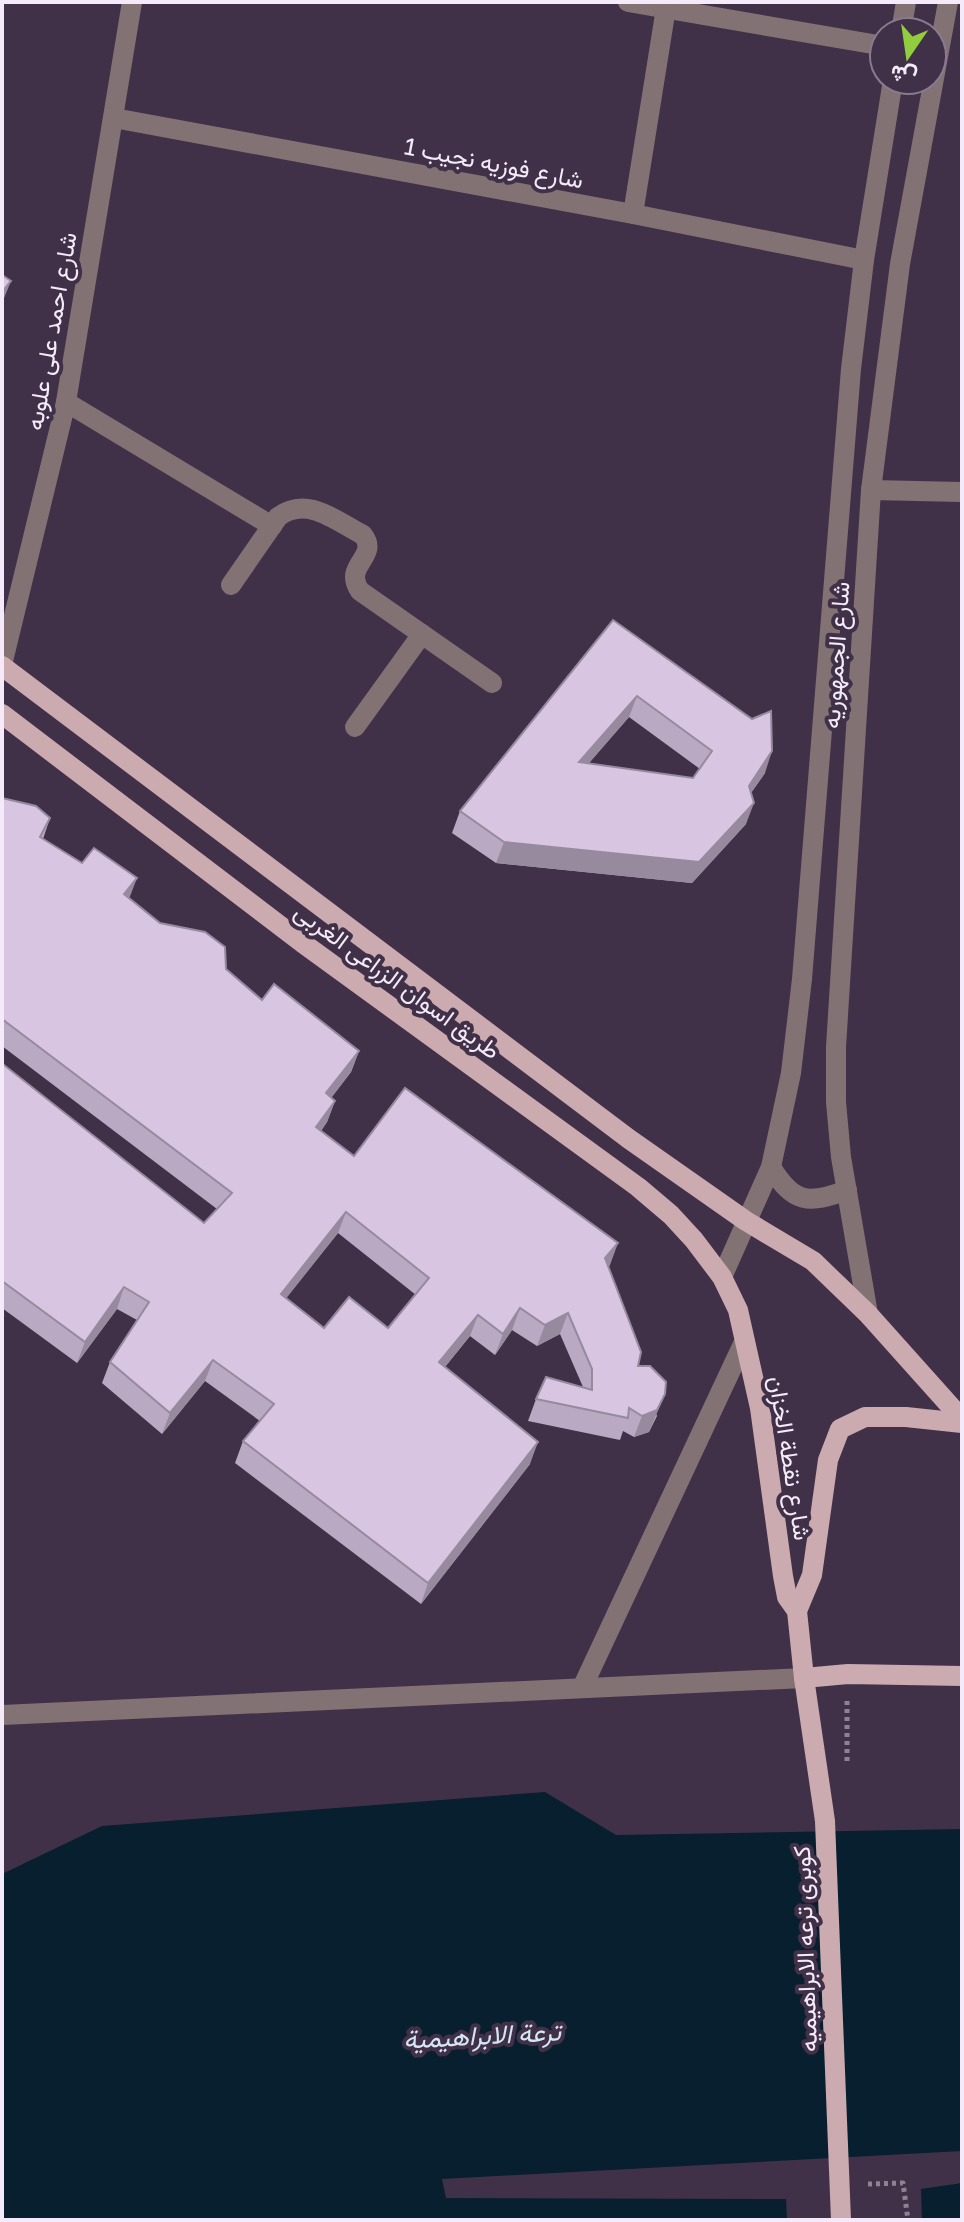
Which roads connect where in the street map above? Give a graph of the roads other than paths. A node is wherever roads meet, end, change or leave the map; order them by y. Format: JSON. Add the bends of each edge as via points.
{"nodes":[{"id":1,"x":132,"y":2,"type":"edge"},
{"id":2,"x":628,"y":2,"type":"edge"},
{"id":3,"x":948,"y":2,"type":"edge"},
{"id":4,"x":666,"y":8,"type":"junction"},
{"id":5,"x":868,"y":43,"type":"edge"},
{"id":6,"x":890,"y":96,"type":"edge"},
{"id":7,"x":114,"y":118,"type":"junction"},
{"id":8,"x":633,"y":214,"type":"junction"},
{"id":9,"x":864,"y":260,"type":"junction"},
{"id":10,"x":66,"y":402,"type":"junction"},
{"id":11,"x":871,"y":490,"type":"junction"},
{"id":12,"x":962,"y":492,"type":"edge"},
{"id":13,"x":272,"y":526,"type":"junction"},
{"id":14,"x":231,"y":585,"type":"dead end"},
{"id":15,"x":422,"y":634,"type":"junction"},
{"id":16,"x":2,"y":665,"type":"edge"},
{"id":17,"x":492,"y":683,"type":"dead end"},
{"id":18,"x":2,"y":714,"type":"edge"},
{"id":19,"x":355,"y":727,"type":"dead end"},
{"id":20,"x":771,"y":1167,"type":"junction"},
{"id":21,"x":847,"y":1190,"type":"junction"},
{"id":22,"x":746,"y":1221,"type":"junction"},
{"id":23,"x":722,"y":1277,"type":"junction"},
{"id":24,"x":738,"y":1310,"type":"joint"},
{"id":25,"x":868,"y":1314,"type":"junction"},
{"id":26,"x":744,"y":1342,"type":"junction"},
{"id":27,"x":962,"y":1421,"type":"edge"},
{"id":28,"x":797,"y":1611,"type":"junction"},
{"id":29,"x":962,"y":1676,"type":"edge"},
{"id":30,"x":804,"y":1678,"type":"junction"},
{"id":31,"x":582,"y":1688,"type":"junction"},
{"id":32,"x":2,"y":1715,"type":"edge"},
{"id":33,"x":841,"y":2220,"type":"edge"}],
"edges":[{"from":1,"to":7,"type":"street","name":"شارع احمد على علوبه"},
{"from":2,"to":4,"type":"street"},
{"from":3,"to":11,"type":"street","name":"شارع الجمهوريه","via":[[900,264]]},
{"from":4,"to":5,"type":"street"},
{"from":4,"to":8,"type":"street"},
{"from":6,"to":9,"type":"street","name":"شارع الجمهوريه"},
{"from":7,"to":8,"type":"street","name":"شارع فوزيه نجيب 1"},
{"from":7,"to":10,"type":"street","name":"شارع احمد على علوبه"},
{"from":8,"to":9,"type":"street","name":"شارع فوزيه نجيب 1"},
{"from":9,"to":20,"type":"street","name":"شارع الجمهوريه","via":[[844,440],[798,1024]]},
{"from":10,"to":13,"type":"street"},
{"from":10,"to":16,"type":"street","name":"شارع احمد على علوبه"},
{"from":11,"to":12,"type":"street"},
{"from":11,"to":21,"type":"street","name":"شارع الجمهوريه","via":[[836,1047],[837,1116]]},
{"from":13,"to":14,"type":"street"},
{"from":13,"to":15,"type":"street","via":[[299,506],[363,535],[369,547],[356,569],[357,586]]},
{"from":15,"to":17,"type":"street"},
{"from":15,"to":19,"type":"street"},
{"from":16,"to":22,"type":"main road","name":"طريق اسوان الزراعى الغربى","via":[[616,1130]]},
{"from":18,"to":23,"type":"main road","name":"طريق اسوان الزراعى الغربى","via":[[304,944],[638,1187],[671,1215]]},
{"from":20,"to":21,"type":"street","via":[[798,1197],[813,1200]]},
{"from":20,"to":22,"type":"street","name":"شارع الجمهوريه"},
{"from":21,"to":25,"type":"street","name":"شارع الجمهوريه"},
{"from":22,"to":23,"type":"street","name":"شارع الجمهوريه"},
{"from":22,"to":25,"type":"main road","name":"طريق اسوان الزراعى الغربى","via":[[813,1261]]},
{"from":23,"to":24,"type":"main road","name":"طريق اسوان الزراعى الغربى"},
{"from":24,"to":26,"type":"main road","name":"شارع نقطة الخزان"},
{"from":25,"to":27,"type":"main road"},
{"from":26,"to":28,"type":"main road","name":"شارع نقطة الخزان","via":[[762,1420],[787,1597]]},
{"from":26,"to":31,"type":"street"},
{"from":27,"to":28,"type":"main road","name":"شارع نقطة الخزان","via":[[865,1417],[840,1429],[828,1460],[812,1575]]},
{"from":28,"to":30,"type":"main road","name":"شارع نقطة الخزان"},
{"from":29,"to":30,"type":"main road"},
{"from":30,"to":31,"type":"street"},
{"from":30,"to":33,"type":"main road","name":"كوبرى ترعه الابراهيميه","via":[[825,1821]]},
{"from":31,"to":32,"type":"street"}]}
